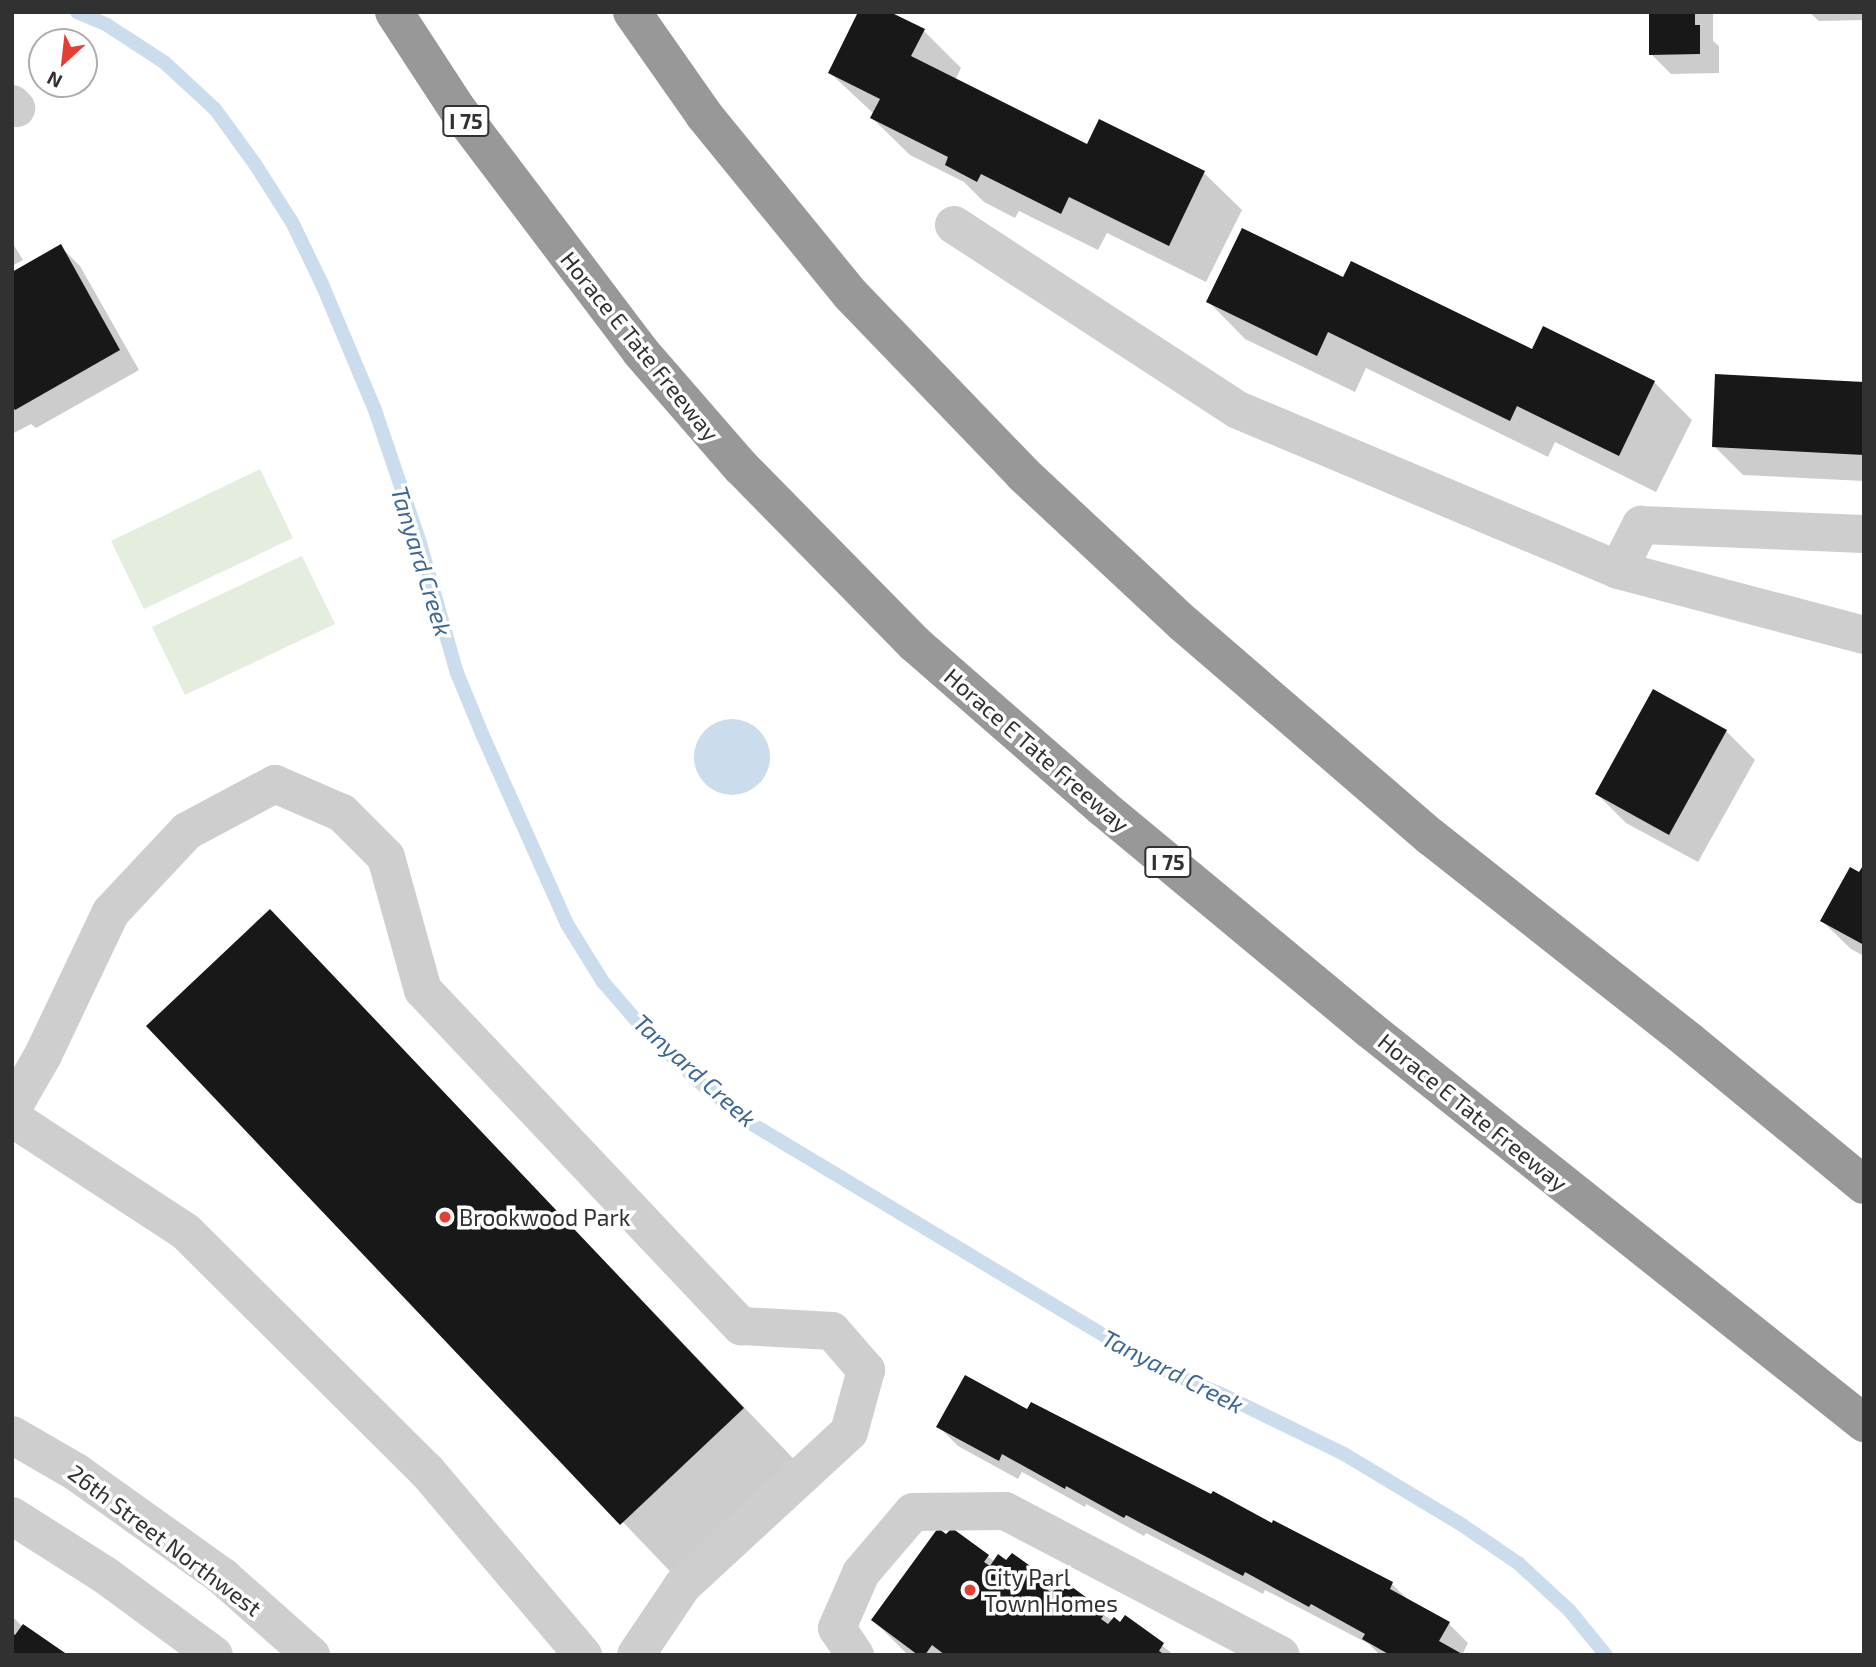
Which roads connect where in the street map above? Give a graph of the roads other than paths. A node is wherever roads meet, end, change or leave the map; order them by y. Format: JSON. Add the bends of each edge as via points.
{"nodes":[{"id":1,"x":394,"y":12,"type":"edge"},
{"id":2,"x":632,"y":12,"type":"edge"},
{"id":3,"x":954,"y":225,"type":"dead end"},
{"id":4,"x":1864,"y":534,"type":"edge"},
{"id":5,"x":1618,"y":570,"type":"junction"},
{"id":6,"x":1864,"y":635,"type":"edge"},
{"id":7,"x":12,"y":1109,"type":"edge"},
{"id":8,"x":12,"y":1118,"type":"edge"},
{"id":9,"x":1864,"y":1185,"type":"edge"},
{"id":10,"x":1864,"y":1423,"type":"edge"},
{"id":11,"x":12,"y":1436,"type":"edge"},
{"id":12,"x":12,"y":1516,"type":"edge"},
{"id":13,"x":214,"y":1655,"type":"edge"},
{"id":14,"x":311,"y":1655,"type":"edge"},
{"id":15,"x":583,"y":1655,"type":"edge"},
{"id":16,"x":636,"y":1655,"type":"edge"},
{"id":17,"x":855,"y":1655,"type":"edge"},
{"id":18,"x":1281,"y":1655,"type":"edge"}],
"edges":[{"from":1,"to":10,"type":"highway","name":"Horace E Tate Freeway","number":"I 75","via":[[458,110],[639,351],[741,467],[915,644],[1103,808],[1359,1020]]},
{"from":2,"to":9,"type":"highway","via":[[704,115],[851,295],[1023,474],[1184,624],[1431,837]]},
{"from":3,"to":5,"type":"street","via":[[1238,410]]},
{"from":4,"to":5,"type":"street","via":[[1640,525]]},
{"from":5,"to":6,"type":"street"},
{"from":7,"to":16,"type":"street","via":[[111,912],[187,831],[275,784],[342,813],[386,857],[423,990],[441,1010],[741,1326],[832,1331],[866,1370],[849,1432],[683,1585]]},
{"from":8,"to":15,"type":"street","via":[[186,1232],[426,1471]]},
{"from":11,"to":14,"type":"street","name":"26th Street Northwest","via":[[76,1472],[212,1569]]},
{"from":12,"to":13,"type":"street","via":[[105,1575]]},
{"from":17,"to":18,"type":"street","via":[[837,1628],[861,1573],[914,1512],[966,1511],[1005,1511]]}]}
